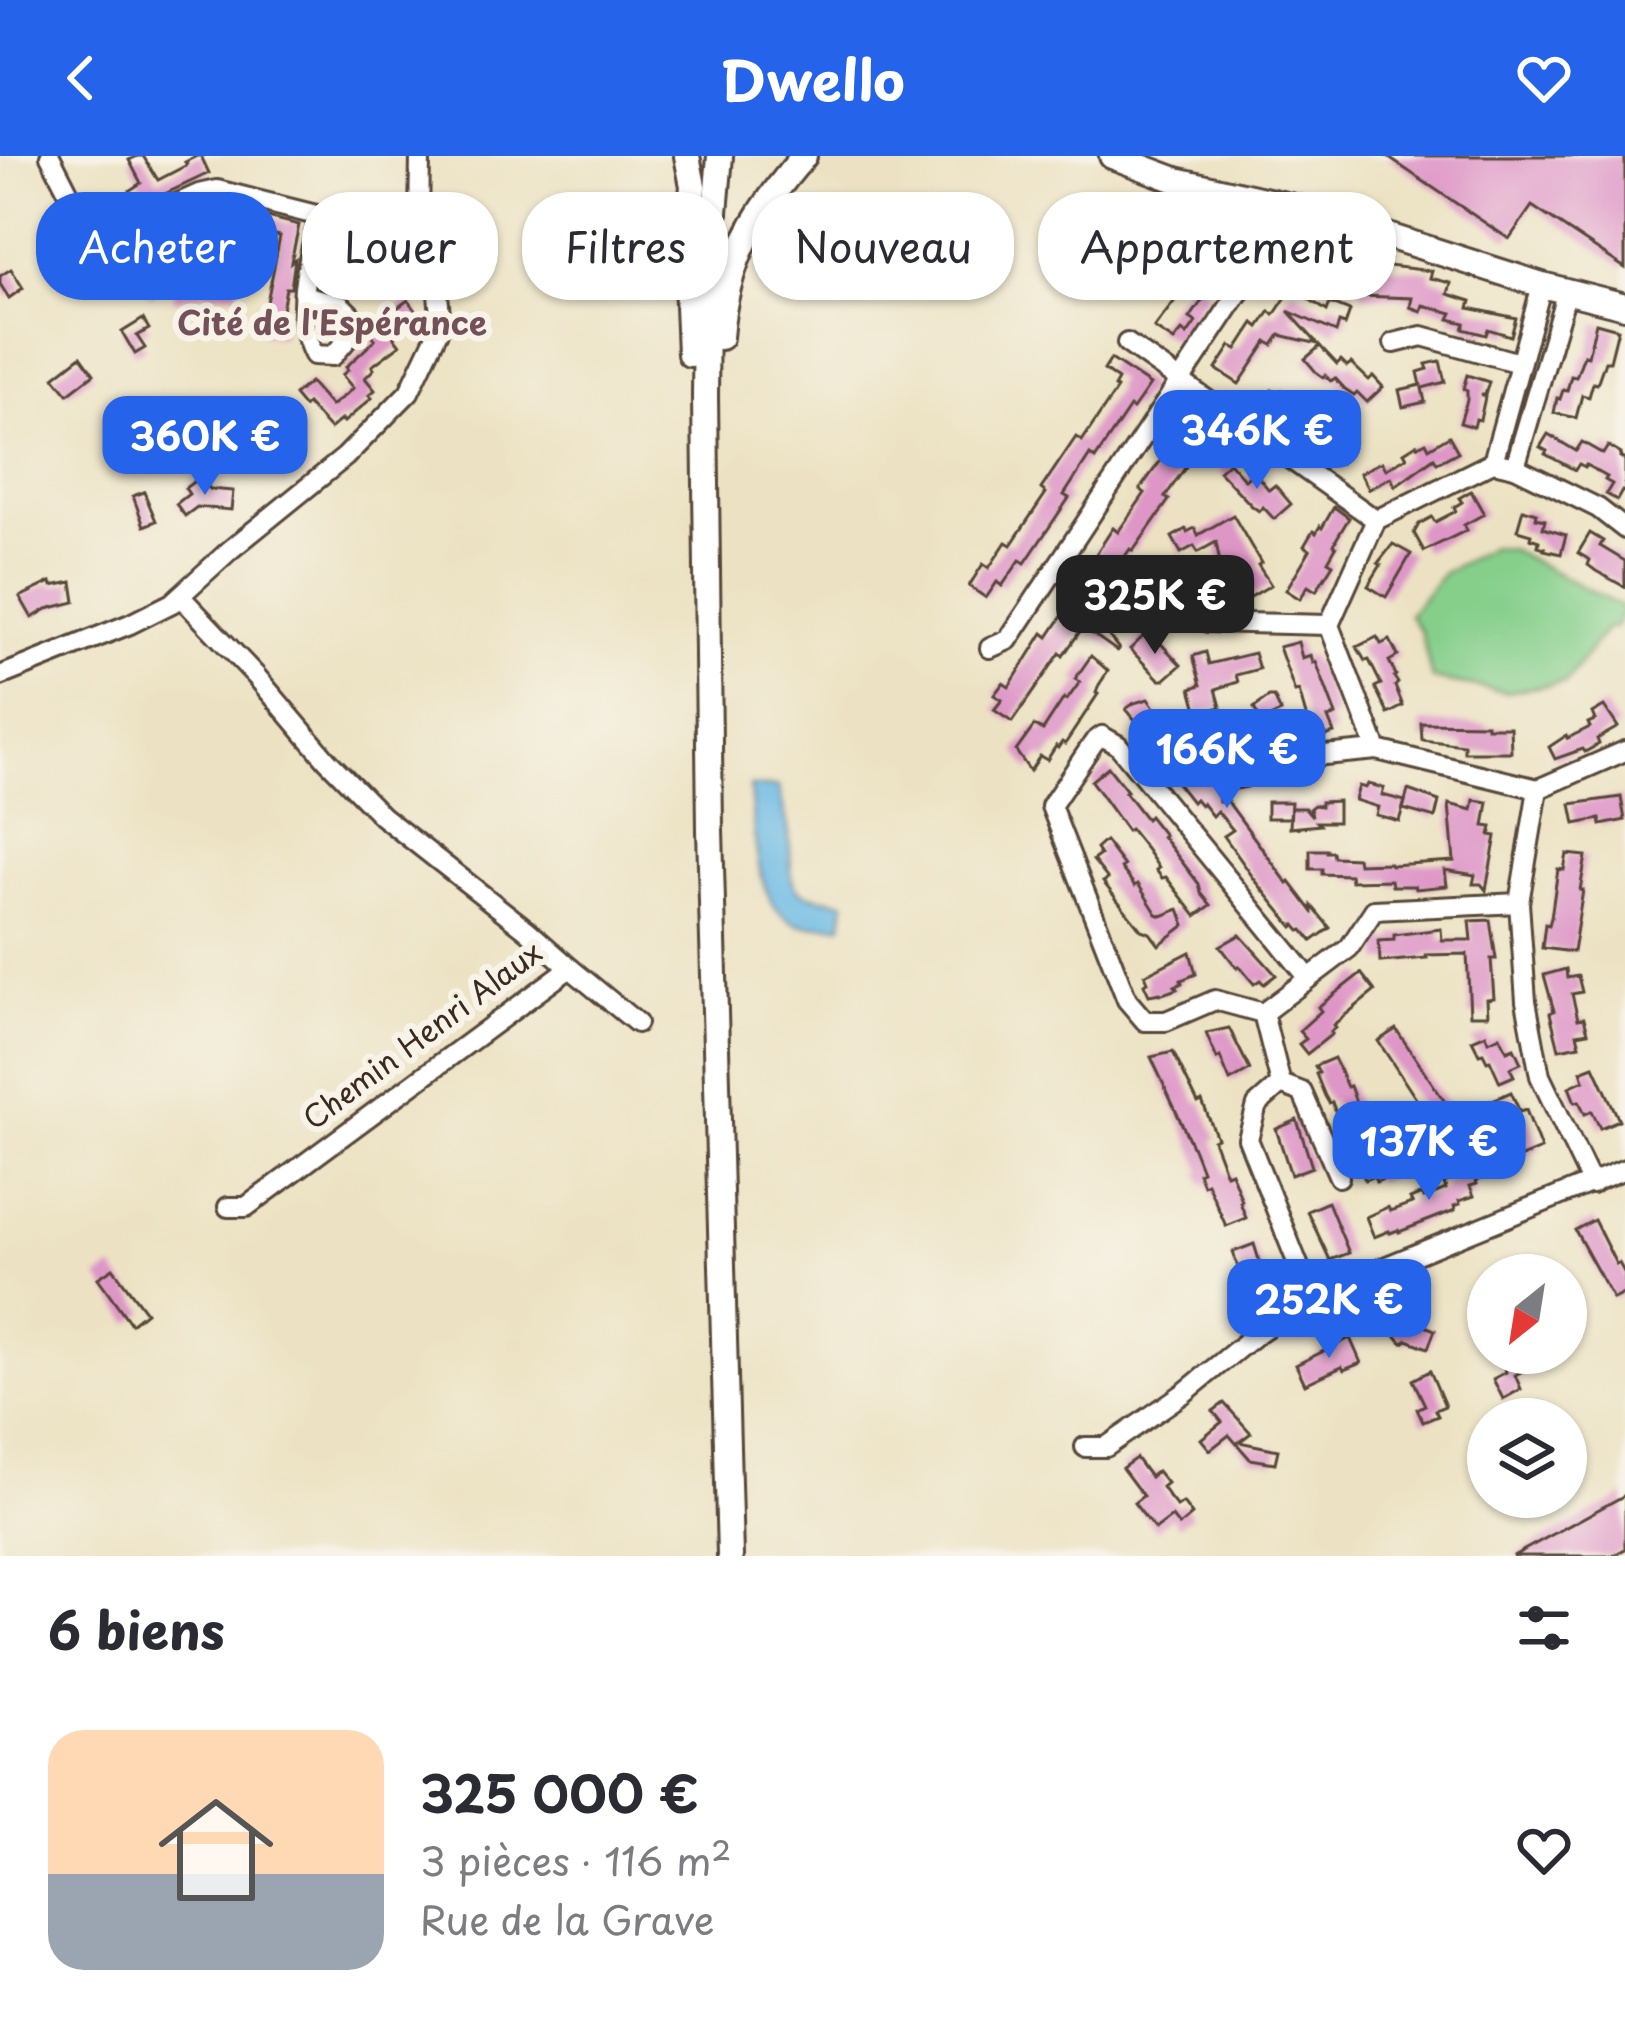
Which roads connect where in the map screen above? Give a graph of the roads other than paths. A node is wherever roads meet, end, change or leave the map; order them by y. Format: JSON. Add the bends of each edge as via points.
{"nodes":[{"id":1,"x":50,"y":156,"type":"edge"},
{"id":2,"x":420,"y":156,"type":"edge"},
{"id":3,"x":687,"y":156,"type":"edge"},
{"id":4,"x":707,"y":156,"type":"edge"},
{"id":5,"x":720,"y":156,"type":"edge"},
{"id":6,"x":803,"y":156,"type":"edge"},
{"id":7,"x":1112,"y":156,"type":"edge"},
{"id":8,"x":419,"y":192,"type":"edge"},
{"id":9,"x":302,"y":211,"type":"edge"},
{"id":10,"x":1554,"y":288,"type":"junction"},
{"id":11,"x":439,"y":300,"type":"edge"},
{"id":12,"x":1234,"y":300,"type":"edge"},
{"id":13,"x":1625,"y":306,"type":"edge"},
{"id":14,"x":1127,"y":343,"type":"dead end"},
{"id":15,"x":1394,"y":343,"type":"dead end"},
{"id":16,"x":1520,"y":363,"type":"junction"},
{"id":17,"x":1181,"y":380,"type":"junction"},
{"id":18,"x":692,"y":398,"type":"junction"},
{"id":19,"x":1493,"y":462,"type":"junction"},
{"id":20,"x":1515,"y":467,"type":"junction"},
{"id":21,"x":1376,"y":520,"type":"junction"},
{"id":22,"x":1625,"y":529,"type":"edge"},
{"id":23,"x":1210,"y":573,"type":"dead end"},
{"id":24,"x":709,"y":591,"type":"junction"},
{"id":25,"x":180,"y":596,"type":"junction"},
{"id":26,"x":1329,"y":625,"type":"junction"},
{"id":27,"x":990,"y":648,"type":"dead end"},
{"id":28,"x":0,"y":676,"type":"edge"},
{"id":29,"x":1260,"y":740,"type":"dead end"},
{"id":30,"x":1377,"y":750,"type":"junction"},
{"id":31,"x":1625,"y":751,"type":"edge"},
{"id":32,"x":1538,"y":789,"type":"junction"},
{"id":33,"x":710,"y":830,"type":"junction"},
{"id":34,"x":1519,"y":903,"type":"junction"},
{"id":35,"x":570,"y":968,"type":"junction"},
{"id":36,"x":1308,"y":977,"type":"junction"},
{"id":37,"x":1263,"y":1013,"type":"junction"},
{"id":38,"x":637,"y":1023,"type":"dead end"},
{"id":39,"x":1280,"y":1084,"type":"junction"},
{"id":40,"x":1625,"y":1169,"type":"edge"},
{"id":41,"x":1339,"y":1177,"type":"dead end"},
{"id":42,"x":1592,"y":1184,"type":"junction"},
{"id":43,"x":228,"y":1207,"type":"dead end"},
{"id":44,"x":1312,"y":1297,"type":"junction"},
{"id":45,"x":1085,"y":1447,"type":"dead end"},
{"id":46,"x":730,"y":1556,"type":"edge"}],
"edges":[{"from":1,"to":9,"type":"street","via":[[82,225],[100,233],[217,190]]},
{"from":2,"to":8,"type":"street"},
{"from":3,"to":18,"type":"main road"},
{"from":4,"to":18,"type":"main road"},
{"from":5,"to":24,"type":"main road","via":[[706,314]]},
{"from":6,"to":24,"type":"main road","via":[[758,214],[724,303]]},
{"from":7,"to":10,"type":"main road"},
{"from":10,"to":13,"type":"main road"},
{"from":10,"to":16,"type":"street"},
{"from":10,"to":20,"type":"street"},
{"from":11,"to":25,"type":"street","via":[[442,325],[410,392]]},
{"from":12,"to":17,"type":"street"},
{"from":14,"to":17,"type":"street"},
{"from":15,"to":16,"type":"street","via":[[1422,336]]},
{"from":16,"to":19,"type":"street"},
{"from":17,"to":21,"type":"street"},
{"from":17,"to":27,"type":"street","via":[[1008,640]]},
{"from":18,"to":33,"type":"main road"},
{"from":19,"to":20,"type":"street"},
{"from":19,"to":21,"type":"street"},
{"from":20,"to":22,"type":"street"},
{"from":21,"to":26,"type":"street"},
{"from":23,"to":26,"type":"street","via":[[1208,622]]},
{"from":24,"to":33,"type":"main road"},
{"from":25,"to":28,"type":"street"},
{"from":25,"to":35,"type":"street","name":"Chemin Henri Alaux","via":[[382,816]]},
{"from":26,"to":30,"type":"street"},
{"from":29,"to":30,"type":"street","via":[[1293,758]]},
{"from":30,"to":32,"type":"street"},
{"from":31,"to":32,"type":"street"},
{"from":32,"to":34,"type":"street"},
{"from":33,"to":46,"type":"main road"},
{"from":34,"to":36,"type":"street","via":[[1374,910],[1355,941]]},
{"from":34,"to":42,"type":"street","via":[[1540,1076]]},
{"from":35,"to":38,"type":"street"},
{"from":35,"to":43,"type":"street","name":"Chemin Henri Alaux","via":[[246,1207]]},
{"from":36,"to":37,"type":"street"},
{"from":36,"to":37,"type":"street","via":[[1118,745],[1102,736],[1094,742],[1051,806],[1127,1000],[1145,1021],[1166,1021],[1215,1000]]},
{"from":37,"to":39,"type":"street"},
{"from":39,"to":41,"type":"street","via":[[1302,1092]]},
{"from":39,"to":44,"type":"street","via":[[1257,1105],[1248,1139]]},
{"from":40,"to":42,"type":"street"},
{"from":42,"to":44,"type":"street"},
{"from":44,"to":45,"type":"street","via":[[1106,1447]]}]}
